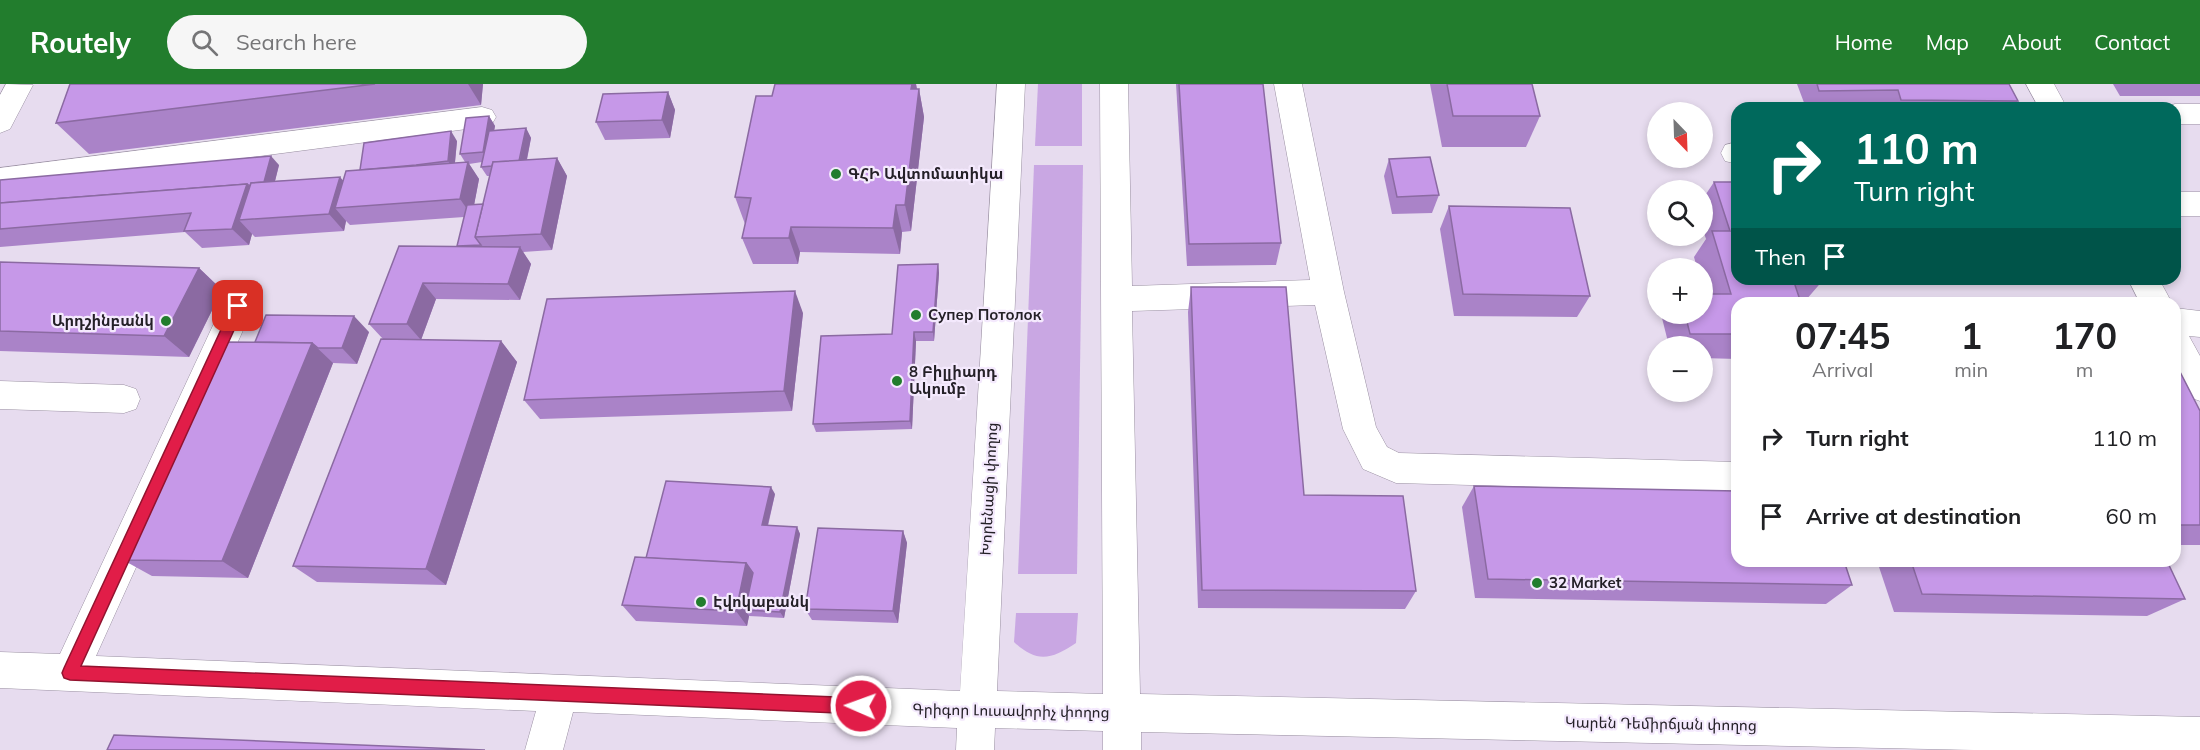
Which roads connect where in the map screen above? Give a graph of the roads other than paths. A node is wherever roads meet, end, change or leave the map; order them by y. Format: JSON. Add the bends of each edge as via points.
{"nodes":[{"id":1,"x":23,"y":84,"type":"edge"},
{"id":2,"x":1011,"y":84,"type":"edge"},
{"id":3,"x":1114,"y":84,"type":"edge"},
{"id":4,"x":1288,"y":84,"type":"edge"},
{"id":5,"x":2040,"y":84,"type":"edge"},
{"id":6,"x":2050,"y":102,"type":"edge"},
{"id":7,"x":2181,"y":114,"type":"edge"},
{"id":8,"x":2200,"y":114,"type":"edge"},
{"id":9,"x":482,"y":117,"type":"edge"},
{"id":10,"x":0,"y":122,"type":"edge"},
{"id":11,"x":0,"y":179,"type":"edge"},
{"id":12,"x":2181,"y":204,"type":"edge"},
{"id":13,"x":2200,"y":204,"type":"edge"},
{"id":14,"x":1328,"y":292,"type":"junction"},
{"id":15,"x":1117,"y":299,"type":"junction"},
{"id":16,"x":238,"y":306,"type":"dead end"},
{"id":17,"x":2181,"y":322,"type":"edge"},
{"id":18,"x":2200,"y":324,"type":"edge"},
{"id":19,"x":2181,"y":351,"type":"edge"},
{"id":20,"x":2200,"y":387,"type":"edge"},
{"id":21,"x":0,"y":395,"type":"edge"},
{"id":22,"x":124,"y":399,"type":"dead end"},
{"id":23,"x":1731,"y":477,"type":"edge"},
{"id":24,"x":0,"y":670,"type":"edge"},
{"id":25,"x":70,"y":673,"type":"junction"},
{"id":26,"x":560,"y":693,"type":"junction"},
{"id":27,"x":977,"y":710,"type":"junction"},
{"id":28,"x":1122,"y":713,"type":"junction"},
{"id":29,"x":2200,"y":736,"type":"edge"},
{"id":30,"x":544,"y":750,"type":"edge"},
{"id":31,"x":975,"y":750,"type":"edge"},
{"id":32,"x":1122,"y":750,"type":"edge"}],
"edges":[{"from":1,"to":10,"type":"street"},
{"from":2,"to":27,"type":"street","name":"Խորենացի փողոց"},
{"from":3,"to":15,"type":"street"},
{"from":4,"to":14,"type":"street"},
{"from":5,"to":6,"type":"street"},
{"from":7,"to":8,"type":"street"},
{"from":9,"to":11,"type":"street"},
{"from":12,"to":13,"type":"street"},
{"from":14,"to":15,"type":"street"},
{"from":14,"to":23,"type":"street","via":[[1360,429],[1375,458],[1396,468]]},
{"from":15,"to":28,"type":"street"},
{"from":16,"to":25,"type":"street"},
{"from":17,"to":18,"type":"street"},
{"from":19,"to":20,"type":"street"},
{"from":21,"to":22,"type":"street"},
{"from":24,"to":25,"type":"street","name":"Գրիգոր Լուսավորիչ փողոց"},
{"from":25,"to":26,"type":"street","name":"Գրիգոր Լուսավորիչ փողոց"},
{"from":26,"to":27,"type":"street","name":"Գրիգոր Լուսավորիչ փողոց"},
{"from":26,"to":30,"type":"street"},
{"from":27,"to":28,"type":"street","name":"Գրիգոր Լուսավորիչ փողոց"},
{"from":27,"to":31,"type":"street","name":"Խորենացի փողոց"},
{"from":28,"to":29,"type":"street","name":"Կարեն Դեմիրճյան փողոց"},
{"from":28,"to":32,"type":"street"}]}
